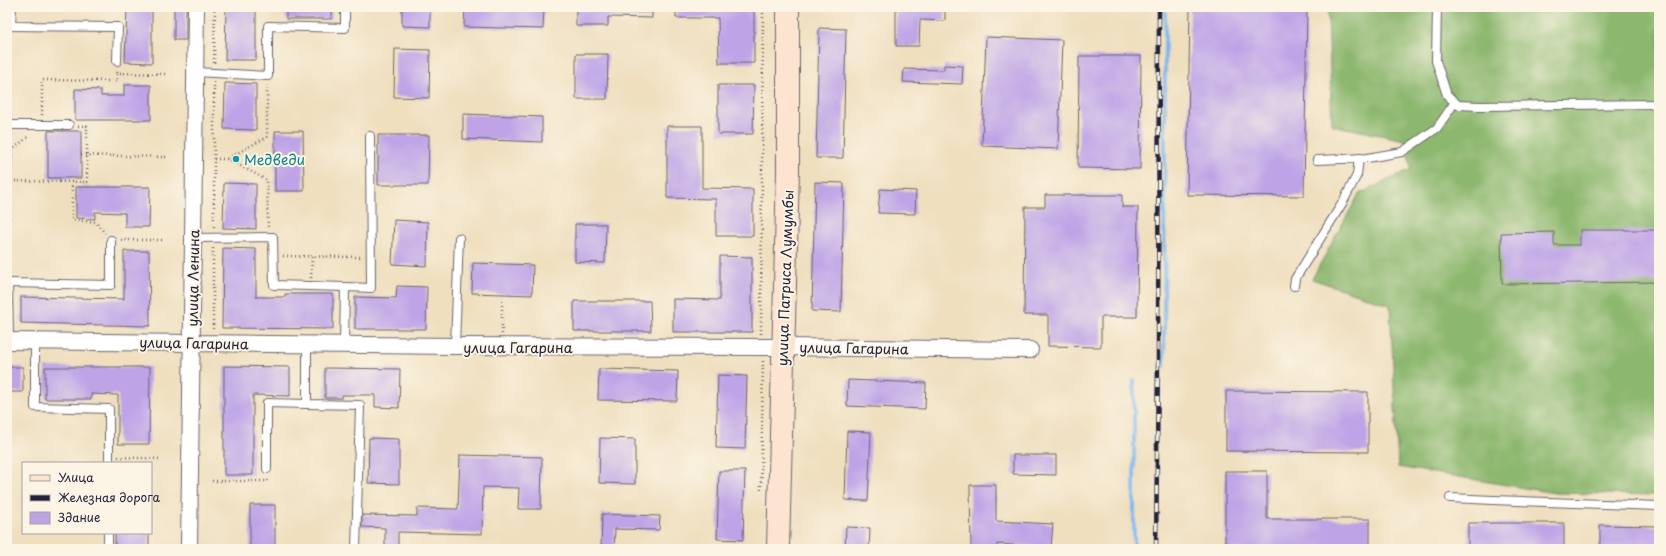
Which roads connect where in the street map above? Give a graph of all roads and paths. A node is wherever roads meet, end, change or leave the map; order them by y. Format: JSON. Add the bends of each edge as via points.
{"nodes":[{"id":1,"x":12,"y":7,"type":"edge"},
{"id":2,"x":196,"y":7,"type":"edge"},
{"id":3,"x":215,"y":7,"type":"edge"},
{"id":4,"x":345,"y":7,"type":"edge"},
{"id":5,"x":763,"y":7,"type":"edge"},
{"id":6,"x":788,"y":7,"type":"edge"},
{"id":7,"x":1437,"y":7,"type":"edge"},
{"id":8,"x":9,"y":26,"type":"edge"},
{"id":9,"x":117,"y":61,"type":"joint"},
{"id":10,"x":195,"y":72,"type":"junction"},
{"id":11,"x":117,"y":73,"type":"junction"},
{"id":12,"x":214,"y":73,"type":"junction"},
{"id":13,"x":167,"y":74,"type":"dead end"},
{"id":14,"x":268,"y":76,"type":"junction"},
{"id":15,"x":1455,"y":102,"type":"junction"},
{"id":16,"x":1659,"y":104,"type":"edge"},
{"id":17,"x":7,"y":125,"type":"edge"},
{"id":18,"x":42,"y":125,"type":"junction"},
{"id":19,"x":69,"y":125,"type":"joint"},
{"id":20,"x":370,"y":136,"type":"dead end"},
{"id":21,"x":81,"y":155,"type":"dead end"},
{"id":22,"x":88,"y":155,"type":"junction"},
{"id":23,"x":166,"y":157,"type":"dead end"},
{"id":24,"x":1359,"y":158,"type":"junction"},
{"id":25,"x":214,"y":159,"type":"junction"},
{"id":26,"x":227,"y":159,"type":"junction"},
{"id":27,"x":1317,"y":160,"type":"dead end"},
{"id":28,"x":7,"y":181,"type":"edge"},
{"id":29,"x":11,"y":181,"type":"junction"},
{"id":30,"x":72,"y":182,"type":"junction"},
{"id":31,"x":193,"y":238,"type":"junction"},
{"id":32,"x":214,"y":238,"type":"junction"},
{"id":33,"x":268,"y":238,"type":"junction"},
{"id":34,"x":459,"y":238,"type":"dead end"},
{"id":35,"x":111,"y":240,"type":"junction"},
{"id":36,"x":165,"y":240,"type":"dead end"},
{"id":37,"x":273,"y":256,"type":"junction"},
{"id":38,"x":312,"y":256,"type":"junction"},
{"id":39,"x":371,"y":257,"type":"junction"},
{"id":40,"x":7,"y":283,"type":"edge"},
{"id":41,"x":311,"y":286,"type":"junction"},
{"id":42,"x":1294,"y":286,"type":"dead end"},
{"id":43,"x":345,"y":287,"type":"junction"},
{"id":44,"x":502,"y":298,"type":"dead end"},
{"id":45,"x":8,"y":341,"type":"edge"},
{"id":46,"x":35,"y":341,"type":"junction"},
{"id":47,"x":192,"y":343,"type":"junction"},
{"id":48,"x":213,"y":343,"type":"junction"},
{"id":49,"x":307,"y":344,"type":"junction"},
{"id":50,"x":344,"y":345,"type":"junction"},
{"id":51,"x":455,"y":346,"type":"junction"},
{"id":52,"x":503,"y":347,"type":"junction"},
{"id":53,"x":773,"y":347,"type":"junction"},
{"id":54,"x":1030,"y":350,"type":"dead end"},
{"id":55,"x":306,"y":404,"type":"junction"},
{"id":56,"x":161,"y":459,"type":"dead end"},
{"id":57,"x":109,"y":460,"type":"edge"},
{"id":58,"x":267,"y":469,"type":"joint"},
{"id":59,"x":212,"y":481,"type":"dead end"},
{"id":60,"x":761,"y":494,"type":"dead end"},
{"id":61,"x":1450,"y":498,"type":"dead end"},
{"id":62,"x":1659,"y":506,"type":"edge"},
{"id":63,"x":108,"y":534,"type":"edge"},
{"id":64,"x":108,"y":549,"type":"edge"},
{"id":65,"x":189,"y":549,"type":"edge"},
{"id":66,"x":356,"y":549,"type":"edge"},
{"id":67,"x":778,"y":549,"type":"edge"}],
"edges":[{"from":1,"to":8,"type":"lane"},
{"from":2,"to":10,"type":"street","name":"улица Ленина"},
{"from":3,"to":12,"type":"path"},
{"from":4,"to":14,"type":"lane","via":[[345,28],[268,26]]},
{"from":5,"to":53,"type":"path"},
{"from":6,"to":53,"type":"street","name":"улица Патриса Лумумбы","via":[[788,171]]},
{"from":7,"to":15,"type":"lane","via":[[1436,61],[1447,95]]},
{"from":8,"to":9,"type":"lane","via":[[118,28]]},
{"from":9,"to":11,"type":"path"},
{"from":10,"to":12,"type":"lane"},
{"from":10,"to":31,"type":"street","name":"улица Ленина"},
{"from":11,"to":13,"type":"path"},
{"from":11,"to":18,"type":"path","via":[[117,81],[42,80]]},
{"from":12,"to":14,"type":"lane"},
{"from":12,"to":25,"type":"path"},
{"from":14,"to":26,"type":"path","via":[[267,137]]},
{"from":15,"to":16,"type":"lane","via":[[1458,105],[1479,106]]},
{"from":15,"to":24,"type":"lane","via":[[1437,128],[1402,152]]},
{"from":17,"to":18,"type":"lane"},
{"from":18,"to":19,"type":"lane"},
{"from":18,"to":29,"type":"path","via":[[12,150]]},
{"from":19,"to":22,"type":"path","via":[[87,126]]},
{"from":20,"to":39,"type":"lane"},
{"from":21,"to":22,"type":"path"},
{"from":22,"to":23,"type":"path"},
{"from":22,"to":30,"type":"path","via":[[87,182]]},
{"from":24,"to":27,"type":"lane"},
{"from":24,"to":42,"type":"lane","via":[[1357,175],[1295,280]]},
{"from":25,"to":26,"type":"path"},
{"from":25,"to":32,"type":"path"},
{"from":26,"to":33,"type":"path","via":[[267,180]]},
{"from":28,"to":29,"type":"path"},
{"from":29,"to":30,"type":"path"},
{"from":29,"to":40,"type":"path"},
{"from":30,"to":35,"type":"path","via":[[72,220],[96,222]]},
{"from":31,"to":32,"type":"lane"},
{"from":31,"to":47,"type":"street","name":"улица Ленина"},
{"from":32,"to":33,"type":"lane"},
{"from":32,"to":48,"type":"path"},
{"from":33,"to":37,"type":"lane","via":[[273,238]]},
{"from":34,"to":51,"type":"lane"},
{"from":35,"to":36,"type":"path"},
{"from":35,"to":40,"type":"lane","via":[[111,284]]},
{"from":37,"to":38,"type":"path"},
{"from":37,"to":41,"type":"lane","via":[[274,285]]},
{"from":38,"to":39,"type":"path"},
{"from":38,"to":41,"type":"path"},
{"from":39,"to":43,"type":"lane","via":[[371,288]]},
{"from":40,"to":45,"type":"lane"},
{"from":41,"to":43,"type":"lane"},
{"from":43,"to":50,"type":"lane"},
{"from":44,"to":52,"type":"path"},
{"from":45,"to":46,"type":"street","name":"улица Гагарина"},
{"from":46,"to":47,"type":"street","name":"улица Гагарина"},
{"from":46,"to":57,"type":"lane","via":[[35,407],[109,409]]},
{"from":47,"to":48,"type":"street","name":"улица Гагарина"},
{"from":47,"to":65,"type":"street","name":"улица Ленина"},
{"from":48,"to":49,"type":"street","name":"улица Гагарина"},
{"from":49,"to":50,"type":"street","name":"улица Гагарина"},
{"from":49,"to":55,"type":"lane"},
{"from":50,"to":51,"type":"street","name":"улица Гагарина"},
{"from":51,"to":52,"type":"street","name":"улица Гагарина"},
{"from":52,"to":53,"type":"street","name":"улица Гагарина"},
{"from":53,"to":54,"type":"street","name":"улица Гагарина"},
{"from":53,"to":60,"type":"path"},
{"from":53,"to":67,"type":"street","name":"улица Патриса Лумумбы"},
{"from":55,"to":58,"type":"lane","via":[[267,403]]},
{"from":55,"to":66,"type":"lane","via":[[360,405]]},
{"from":56,"to":57,"type":"path"},
{"from":58,"to":59,"type":"path","via":[[268,481]]},
{"from":61,"to":62,"type":"lane"},
{"from":63,"to":64,"type":"lane"}]}
